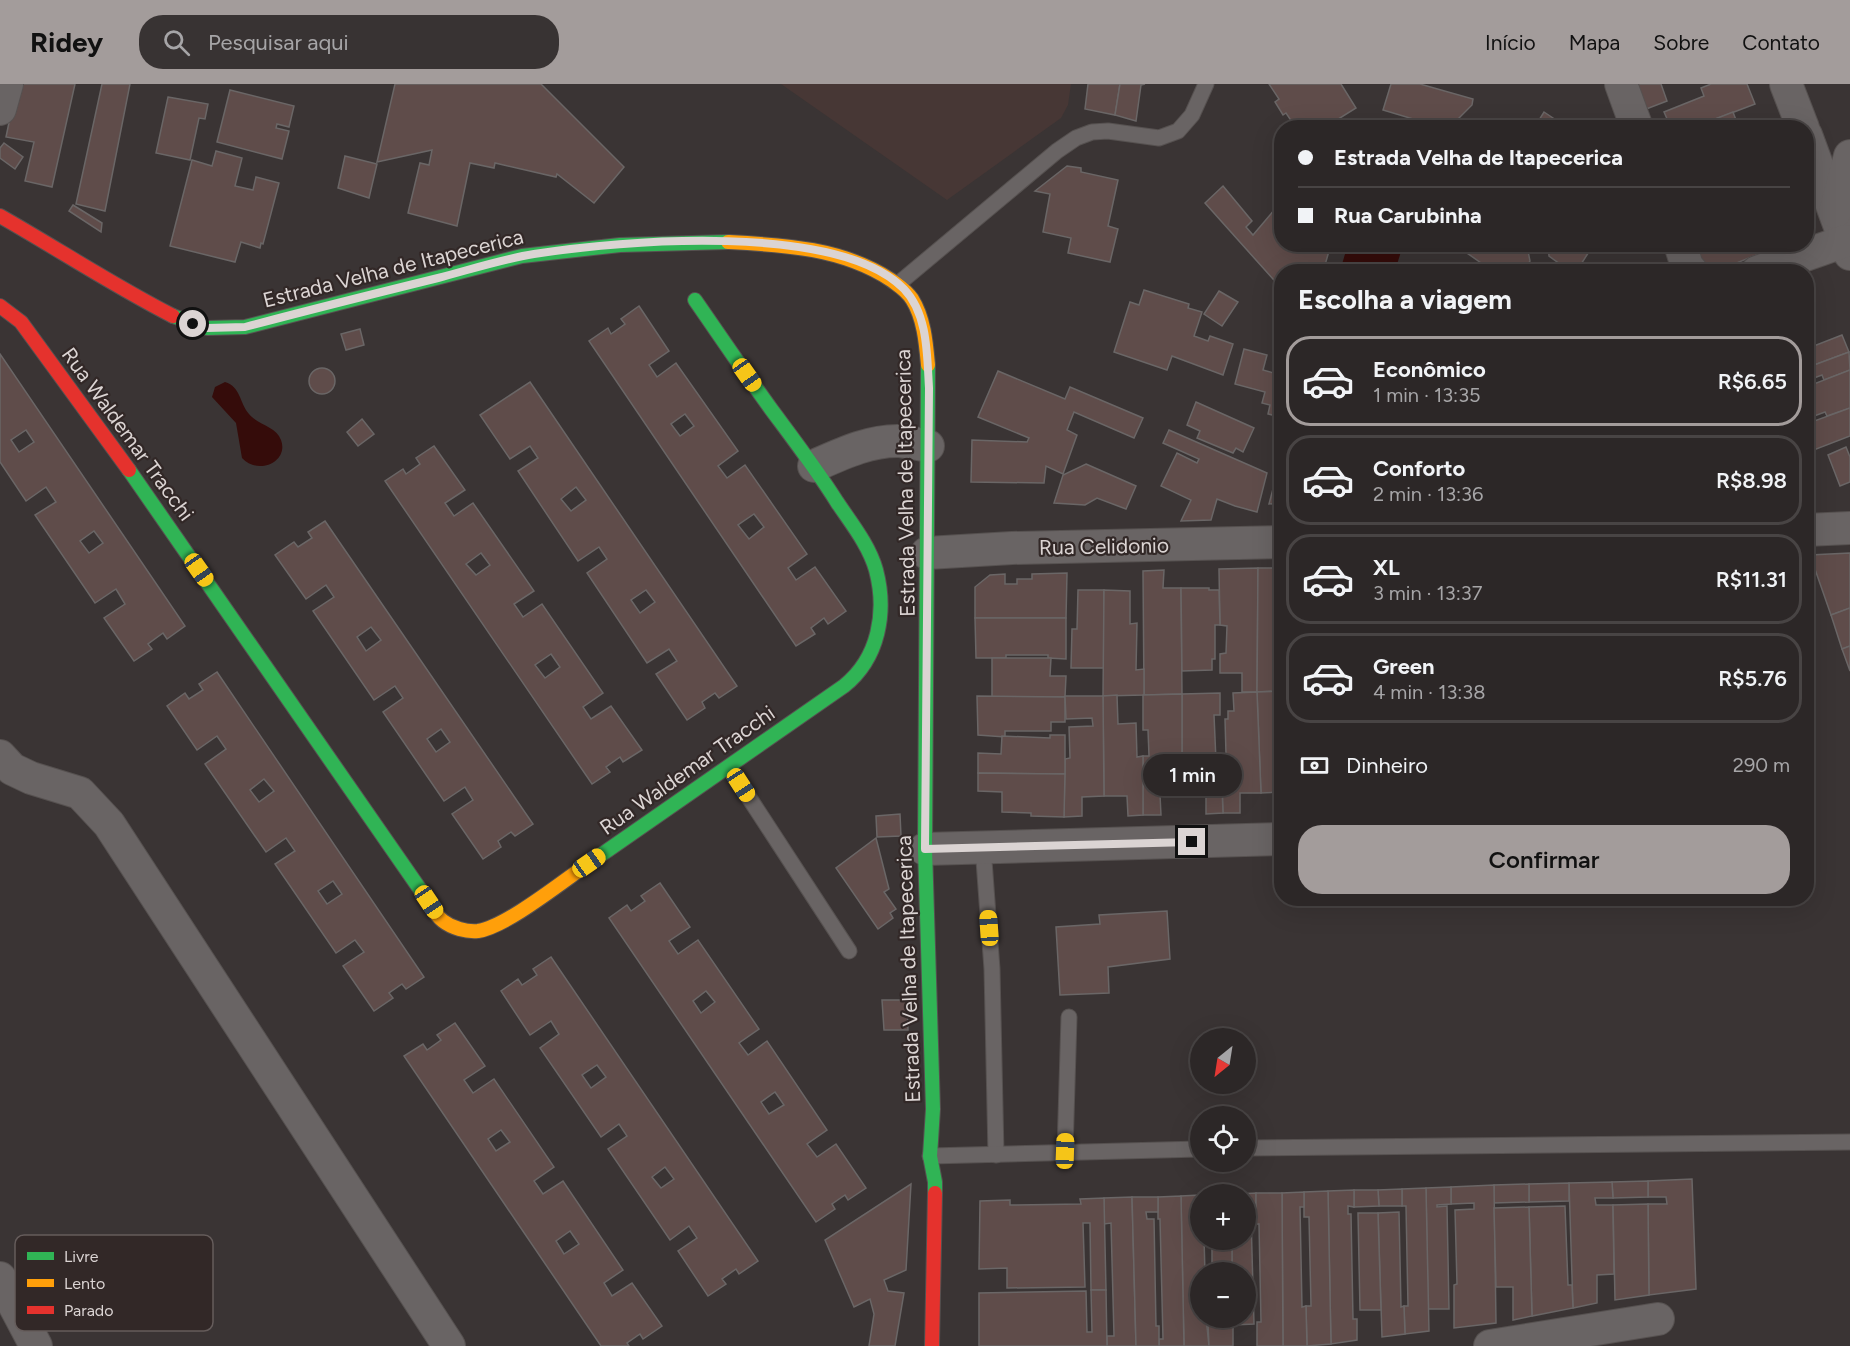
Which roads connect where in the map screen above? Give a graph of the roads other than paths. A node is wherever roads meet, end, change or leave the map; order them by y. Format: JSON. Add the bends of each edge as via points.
{"nodes":[{"id":1,"x":7,"y":84,"type":"edge"},
{"id":2,"x":1206,"y":84,"type":"edge"},
{"id":3,"x":1621,"y":84,"type":"edge"},
{"id":4,"x":1786,"y":84,"type":"edge"},
{"id":5,"x":0,"y":109,"type":"edge"},
{"id":6,"x":1634,"y":120,"type":"edge"},
{"id":7,"x":1800,"y":120,"type":"edge"},
{"id":8,"x":1814,"y":156,"type":"edge"},
{"id":9,"x":1850,"y":156,"type":"edge"},
{"id":10,"x":1835,"y":212,"type":"junction"},
{"id":11,"x":0,"y":216,"type":"edge"},
{"id":12,"x":1848,"y":247,"type":"edge"},
{"id":13,"x":1786,"y":264,"type":"edge"},
{"id":14,"x":898,"y":284,"type":"junction"},
{"id":15,"x":695,"y":300,"type":"dead end"},
{"id":16,"x":0,"y":306,"type":"edge"},
{"id":17,"x":928,"y":446,"type":"junction"},
{"id":18,"x":814,"y":466,"type":"junction"},
{"id":19,"x":1850,"y":528,"type":"edge"},
{"id":20,"x":1814,"y":530,"type":"edge"},
{"id":21,"x":1274,"y":542,"type":"edge"},
{"id":22,"x":927,"y":553,"type":"junction"},
{"id":23,"x":0,"y":756,"type":"edge"},
{"id":24,"x":729,"y":767,"type":"junction"},
{"id":25,"x":1274,"y":839,"type":"edge"},
{"id":26,"x":983,"y":848,"type":"junction"},
{"id":27,"x":925,"y":849,"type":"junction"},
{"id":28,"x":849,"y":951,"type":"dead end"},
{"id":29,"x":1069,"y":1017,"type":"dead end"},
{"id":30,"x":1850,"y":1142,"type":"edge"},
{"id":31,"x":1256,"y":1148,"type":"edge"},
{"id":32,"x":1190,"y":1149,"type":"edge"},
{"id":33,"x":1065,"y":1151,"type":"junction"},
{"id":34,"x":996,"y":1155,"type":"junction"},
{"id":35,"x":930,"y":1156,"type":"junction"},
{"id":36,"x":0,"y":1278,"type":"edge"},
{"id":37,"x":15,"y":1306,"type":"edge"},
{"id":38,"x":1658,"y":1319,"type":"dead end"},
{"id":39,"x":28,"y":1331,"type":"edge"},
{"id":40,"x":36,"y":1346,"type":"edge"},
{"id":41,"x":449,"y":1346,"type":"edge"},
{"id":42,"x":932,"y":1346,"type":"edge"},
{"id":43,"x":1490,"y":1346,"type":"edge"}],
"edges":[{"from":1,"to":5,"type":"street"},
{"from":2,"to":14,"type":"lane","via":[[1192,115],[1178,131],[1159,138],[1108,131],[1076,138]]},
{"from":3,"to":6,"type":"street"},
{"from":4,"to":7,"type":"street"},
{"from":8,"to":10,"type":"street"},
{"from":9,"to":10,"type":"street"},
{"from":10,"to":12,"type":"street"},
{"from":11,"to":14,"type":"main road","name":"Estrada Velha de Itapecerica","via":[[142,301],[207,328],[245,327],[532,254],[659,243],[781,244],[860,261]]},
{"from":12,"to":13,"type":"street"},
{"from":14,"to":17,"type":"main road","name":"Estrada Velha de Itapecerica","via":[[919,311],[927,350]]},
{"from":15,"to":18,"type":"main road","name":"Rua Waldemar Tracchi"},
{"from":16,"to":24,"type":"main road","name":"Rua Waldemar Tracchi","via":[[21,322],[106,437],[441,920],[458,930],[475,933],[494,926]]},
{"from":17,"to":18,"type":"street","via":[[900,441],[874,443]]},
{"from":17,"to":22,"type":"main road","name":"Estrada Velha de Itapecerica"},
{"from":18,"to":24,"type":"main road","name":"Rua Waldemar Tracchi","via":[[871,555],[881,608],[878,631],[861,670],[849,682]]},
{"from":19,"to":20,"type":"street"},
{"from":21,"to":22,"type":"street","name":"Rua Celidonio"},
{"from":22,"to":27,"type":"main road","name":"Estrada Velha de Itapecerica"},
{"from":23,"to":41,"type":"street","via":[[12,769],[31,778],[80,793],[109,824]]},
{"from":24,"to":28,"type":"lane"},
{"from":25,"to":26,"type":"street"},
{"from":26,"to":27,"type":"street"},
{"from":26,"to":34,"type":"lane","via":[[992,969]]},
{"from":27,"to":35,"type":"main road","name":"Estrada Velha de Itapecerica","via":[[933,1109]]},
{"from":29,"to":33,"type":"lane"},
{"from":30,"to":31,"type":"lane"},
{"from":32,"to":33,"type":"lane"},
{"from":33,"to":34,"type":"lane"},
{"from":34,"to":35,"type":"lane"},
{"from":35,"to":42,"type":"main road","name":"Estrada Velha de Itapecerica","via":[[935,1182]]},
{"from":36,"to":37,"type":"street"},
{"from":38,"to":43,"type":"street"},
{"from":39,"to":40,"type":"street"}]}
